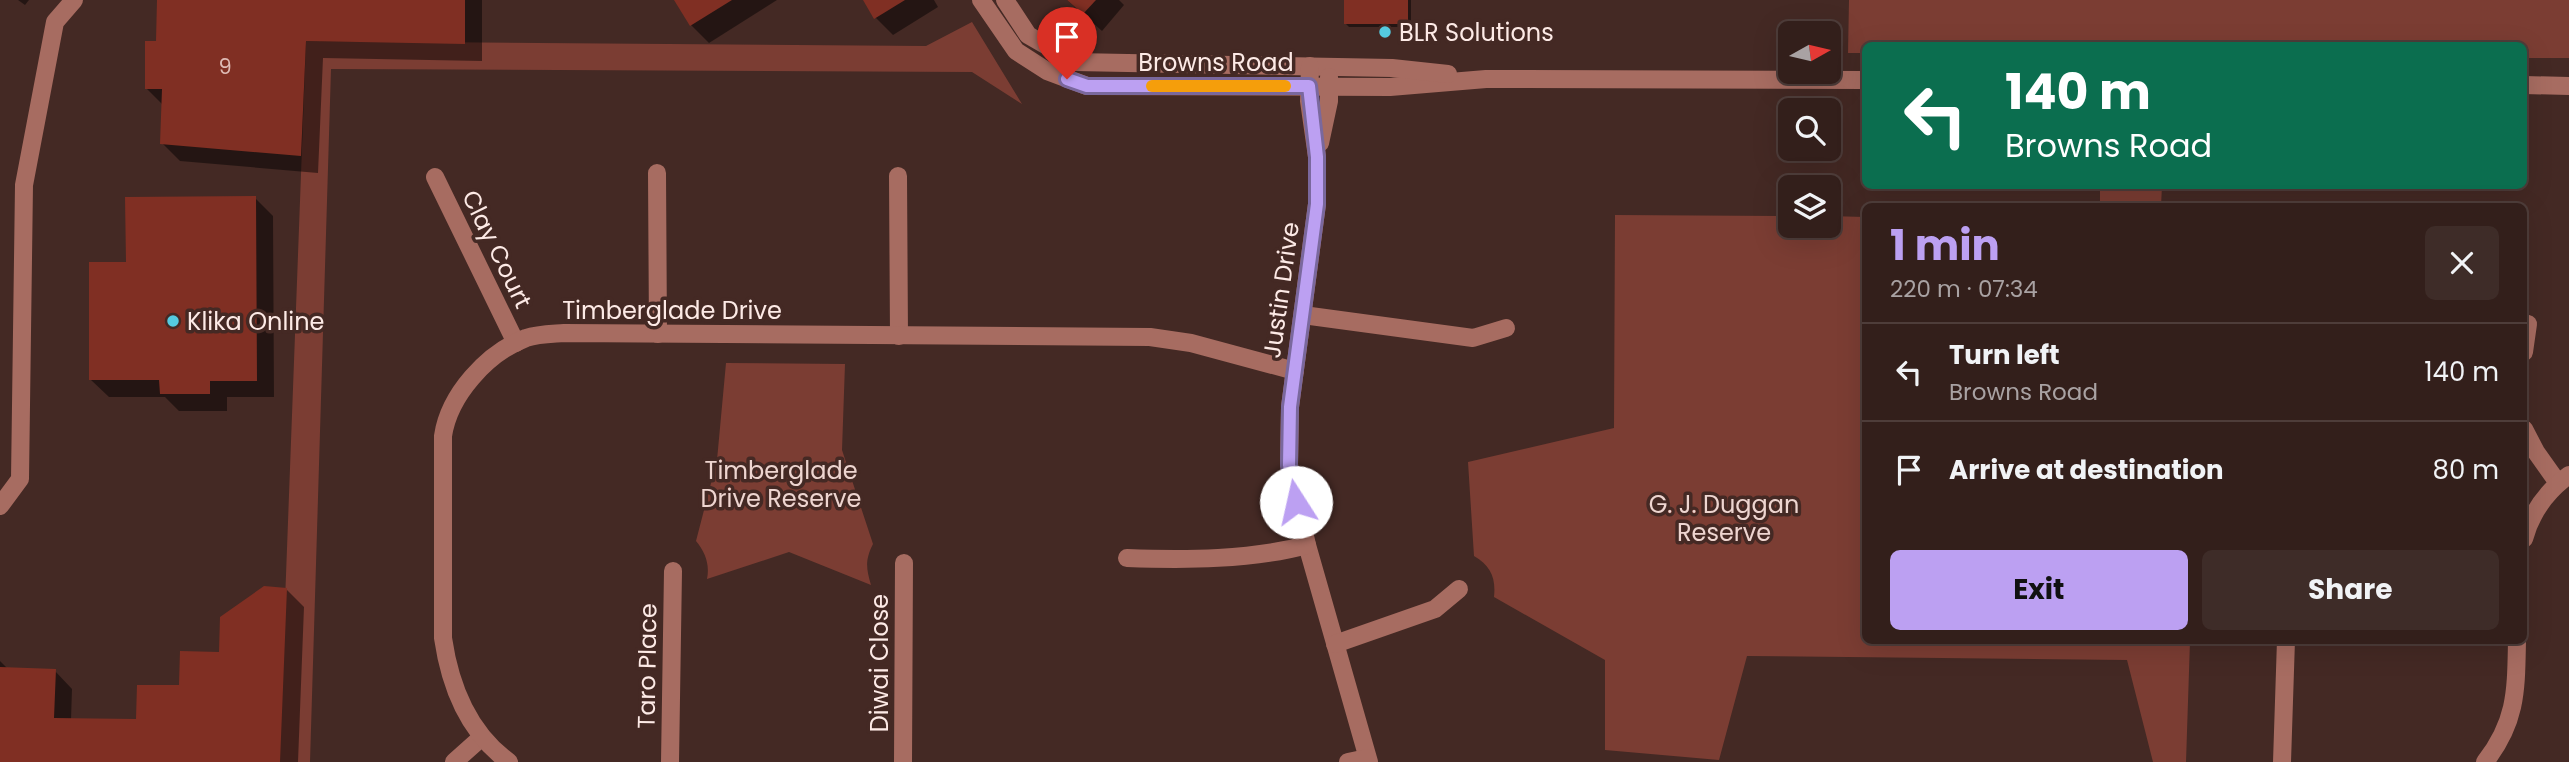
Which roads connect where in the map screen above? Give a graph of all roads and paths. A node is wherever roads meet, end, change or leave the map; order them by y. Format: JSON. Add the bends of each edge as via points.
{"nodes":[{"id":1,"x":74,"y":0,"type":"edge"},
{"id":2,"x":981,"y":0,"type":"edge"},
{"id":3,"x":1005,"y":0,"type":"edge"},
{"id":4,"x":1310,"y":66,"type":"junction"},
{"id":5,"x":1329,"y":66,"type":"junction"},
{"id":6,"x":1486,"y":79,"type":"junction"},
{"id":7,"x":1862,"y":80,"type":"edge"},
{"id":8,"x":2527,"y":85,"type":"edge"},
{"id":9,"x":1309,"y":86,"type":"junction"},
{"id":10,"x":1329,"y":86,"type":"junction"},
{"id":11,"x":2569,"y":86,"type":"edge"},
{"id":12,"x":1317,"y":157,"type":"junction"},
{"id":13,"x":657,"y":173,"type":"dead end"},
{"id":14,"x":898,"y":176,"type":"dead end"},
{"id":15,"x":435,"y":177,"type":"dead end"},
{"id":16,"x":1303,"y":315,"type":"junction"},
{"id":17,"x":2528,"y":324,"type":"dead end"},
{"id":18,"x":1506,"y":328,"type":"dead end"},
{"id":19,"x":2527,"y":331,"type":"edge"},
{"id":20,"x":658,"y":334,"type":"junction"},
{"id":21,"x":899,"y":336,"type":"junction"},
{"id":22,"x":516,"y":343,"type":"junction"},
{"id":23,"x":1295,"y":371,"type":"junction"},
{"id":24,"x":2527,"y":435,"type":"edge"},
{"id":25,"x":2564,"y":479,"type":"edge"},
{"id":26,"x":0,"y":506,"type":"edge"},
{"id":27,"x":2527,"y":531,"type":"edge"},
{"id":28,"x":1307,"y":545,"type":"junction"},
{"id":29,"x":1127,"y":558,"type":"dead end"},
{"id":30,"x":904,"y":563,"type":"dead end"},
{"id":31,"x":673,"y":571,"type":"dead end"},
{"id":32,"x":1459,"y":589,"type":"dead end"},
{"id":33,"x":1335,"y":644,"type":"junction"},
{"id":34,"x":2286,"y":644,"type":"edge"},
{"id":35,"x":2517,"y":644,"type":"edge"},
{"id":36,"x":482,"y":737,"type":"junction"},
{"id":37,"x":1368,"y":760,"type":"edge"},
{"id":38,"x":454,"y":762,"type":"edge"},
{"id":39,"x":509,"y":762,"type":"edge"},
{"id":40,"x":670,"y":762,"type":"edge"},
{"id":41,"x":903,"y":762,"type":"edge"},
{"id":42,"x":1348,"y":762,"type":"edge"},
{"id":43,"x":2282,"y":762,"type":"edge"},
{"id":44,"x":2485,"y":762,"type":"edge"}],
"edges":[{"from":1,"to":26,"type":"street","via":[[55,22],[24,185],[20,479]]},
{"from":2,"to":9,"type":"street","name":"Browns Road","via":[[1016,51],[1046,71],[1087,86]]},
{"from":3,"to":4,"type":"street","name":"Browns Road","via":[[1028,35],[1075,62]]},
{"from":4,"to":5,"type":"street","name":"Browns Road"},
{"from":4,"to":9,"type":"street","name":"Justin Drive"},
{"from":5,"to":6,"type":"street","name":"Browns Road"},
{"from":5,"to":10,"type":"street"},
{"from":6,"to":7,"type":"street","name":"Browns Road"},
{"from":6,"to":10,"type":"street","name":"Browns Road","via":[[1390,87]]},
{"from":8,"to":11,"type":"street"},
{"from":9,"to":10,"type":"street","name":"Browns Road"},
{"from":9,"to":12,"type":"street","name":"Justin Drive"},
{"from":10,"to":12,"type":"street"},
{"from":12,"to":16,"type":"street","name":"Justin Drive","via":[[1317,204]]},
{"from":13,"to":20,"type":"street"},
{"from":14,"to":21,"type":"street"},
{"from":15,"to":22,"type":"street","name":"Clay Court"},
{"from":16,"to":18,"type":"street","via":[[1473,338]]},
{"from":16,"to":23,"type":"street","name":"Justin Drive"},
{"from":17,"to":19,"type":"street"},
{"from":20,"to":21,"type":"street","name":"Timberglade Drive"},
{"from":20,"to":22,"type":"street","name":"Timberglade Drive","via":[[564,333]]},
{"from":21,"to":23,"type":"street","name":"Timberglade Drive","via":[[1168,339]]},
{"from":22,"to":36,"type":"street","name":"Timberglade Drive","via":[[466,386],[450,410],[443,436],[443,638],[456,691]]},
{"from":23,"to":28,"type":"street","name":"Justin Drive","via":[[1289,465]]},
{"from":24,"to":25,"type":"street","via":[[2536,452]]},
{"from":25,"to":27,"type":"street","via":[[2534,513]]},
{"from":28,"to":29,"type":"street","via":[[1270,553]]},
{"from":28,"to":33,"type":"street","name":"Justin Drive"},
{"from":30,"to":41,"type":"street","name":"Diwai Close"},
{"from":31,"to":40,"type":"street","name":"Taro Place"},
{"from":32,"to":33,"type":"street","via":[[1435,609]]},
{"from":33,"to":37,"type":"street","name":"Justin Drive"},
{"from":34,"to":43,"type":"street"},
{"from":35,"to":44,"type":"street","via":[[2512,713],[2505,733]]},
{"from":36,"to":38,"type":"street"},
{"from":36,"to":39,"type":"street","name":"Timberglade Drive"},
{"from":37,"to":42,"type":"street"}]}
